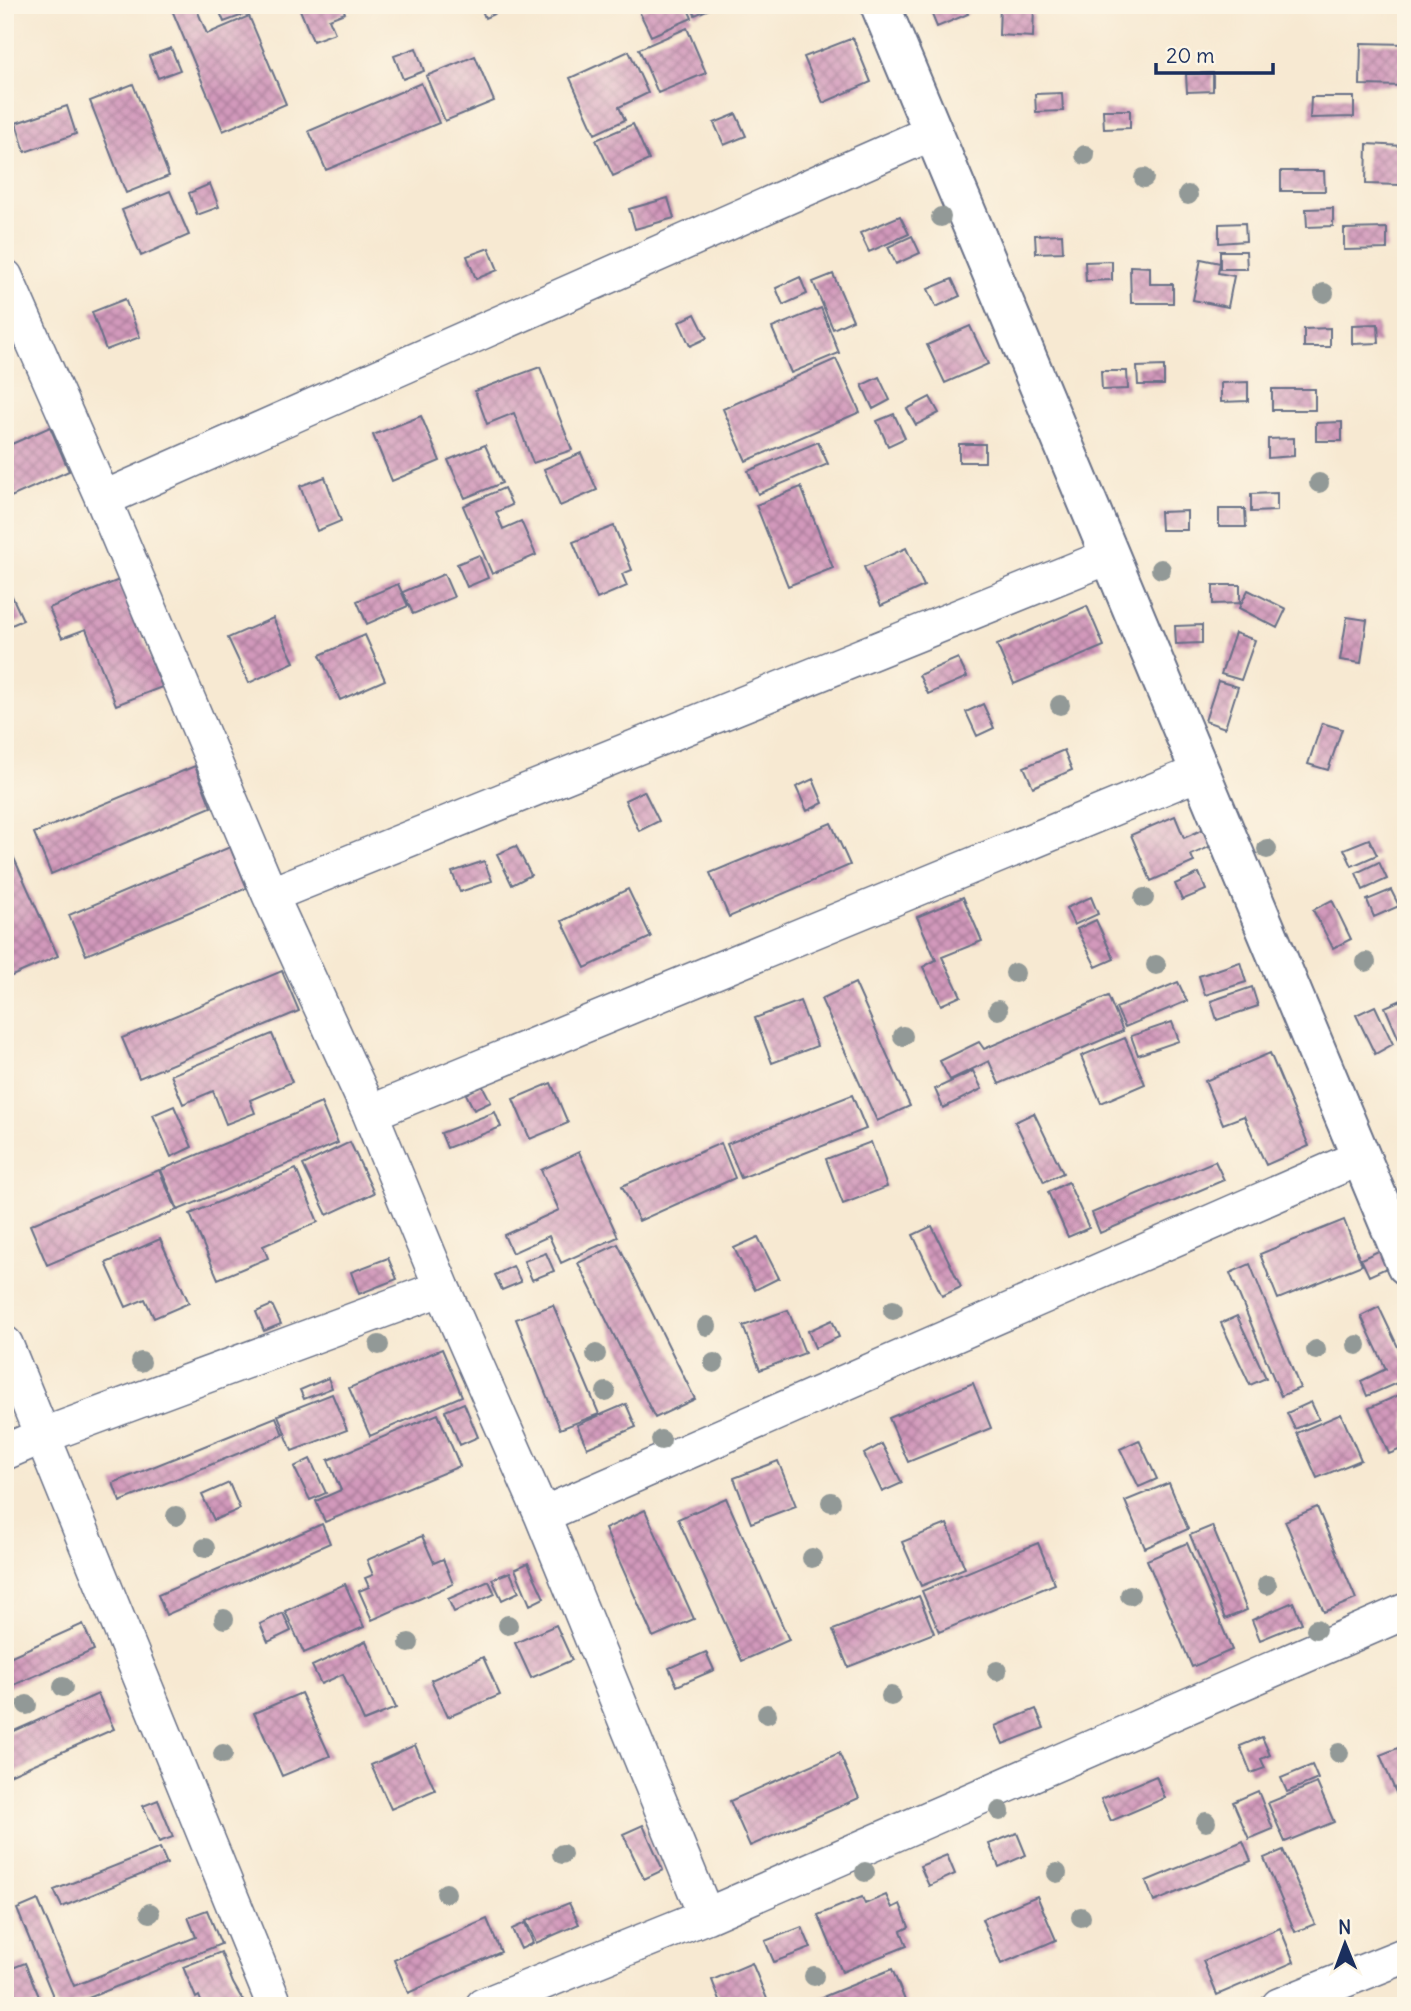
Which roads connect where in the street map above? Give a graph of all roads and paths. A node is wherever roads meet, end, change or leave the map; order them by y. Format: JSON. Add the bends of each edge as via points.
{"nodes":[{"id":1,"x":880,"y":5,"type":"edge"},
{"id":2,"x":933,"y":132,"type":"junction"},
{"id":3,"x":5,"y":278,"type":"edge"},
{"id":4,"x":103,"y":499,"type":"junction"},
{"id":5,"x":1110,"y":556,"type":"junction"},
{"id":6,"x":1200,"y":772,"type":"junction"},
{"id":7,"x":270,"y":895,"type":"junction"},
{"id":8,"x":370,"y":1113,"type":"junction"},
{"id":9,"x":1361,"y":1157,"type":"junction"},
{"id":10,"x":1395,"y":1209,"type":"edge"},
{"id":11,"x":1406,"y":1265,"type":"edge"},
{"id":12,"x":442,"y":1288,"type":"junction"},
{"id":13,"x":5,"y":1345,"type":"edge"},
{"id":14,"x":42,"y":1436,"type":"junction"},
{"id":15,"x":5,"y":1452,"type":"edge"},
{"id":16,"x":542,"y":1515,"type":"junction"},
{"id":17,"x":1406,"y":1611,"type":"edge"},
{"id":18,"x":706,"y":1916,"type":"junction"},
{"id":19,"x":1406,"y":1955,"type":"edge"},
{"id":20,"x":275,"y":2006,"type":"edge"},
{"id":21,"x":483,"y":2006,"type":"edge"},
{"id":22,"x":1279,"y":2006,"type":"edge"}],
"edges":[{"from":1,"to":2,"type":"street"},
{"from":2,"to":4,"type":"street"},
{"from":2,"to":5,"type":"street"},
{"from":3,"to":4,"type":"street"},
{"from":4,"to":7,"type":"street"},
{"from":5,"to":6,"type":"street"},
{"from":5,"to":7,"type":"street"},
{"from":6,"to":8,"type":"street"},
{"from":6,"to":9,"type":"street"},
{"from":7,"to":8,"type":"street"},
{"from":8,"to":12,"type":"street"},
{"from":9,"to":10,"type":"street"},
{"from":9,"to":16,"type":"street"},
{"from":10,"to":11,"type":"street"},
{"from":12,"to":14,"type":"street"},
{"from":12,"to":16,"type":"street"},
{"from":13,"to":14,"type":"street"},
{"from":14,"to":15,"type":"street"},
{"from":14,"to":20,"type":"street"},
{"from":16,"to":18,"type":"street"},
{"from":17,"to":18,"type":"street"},
{"from":18,"to":21,"type":"street"},
{"from":19,"to":22,"type":"street"}]}
